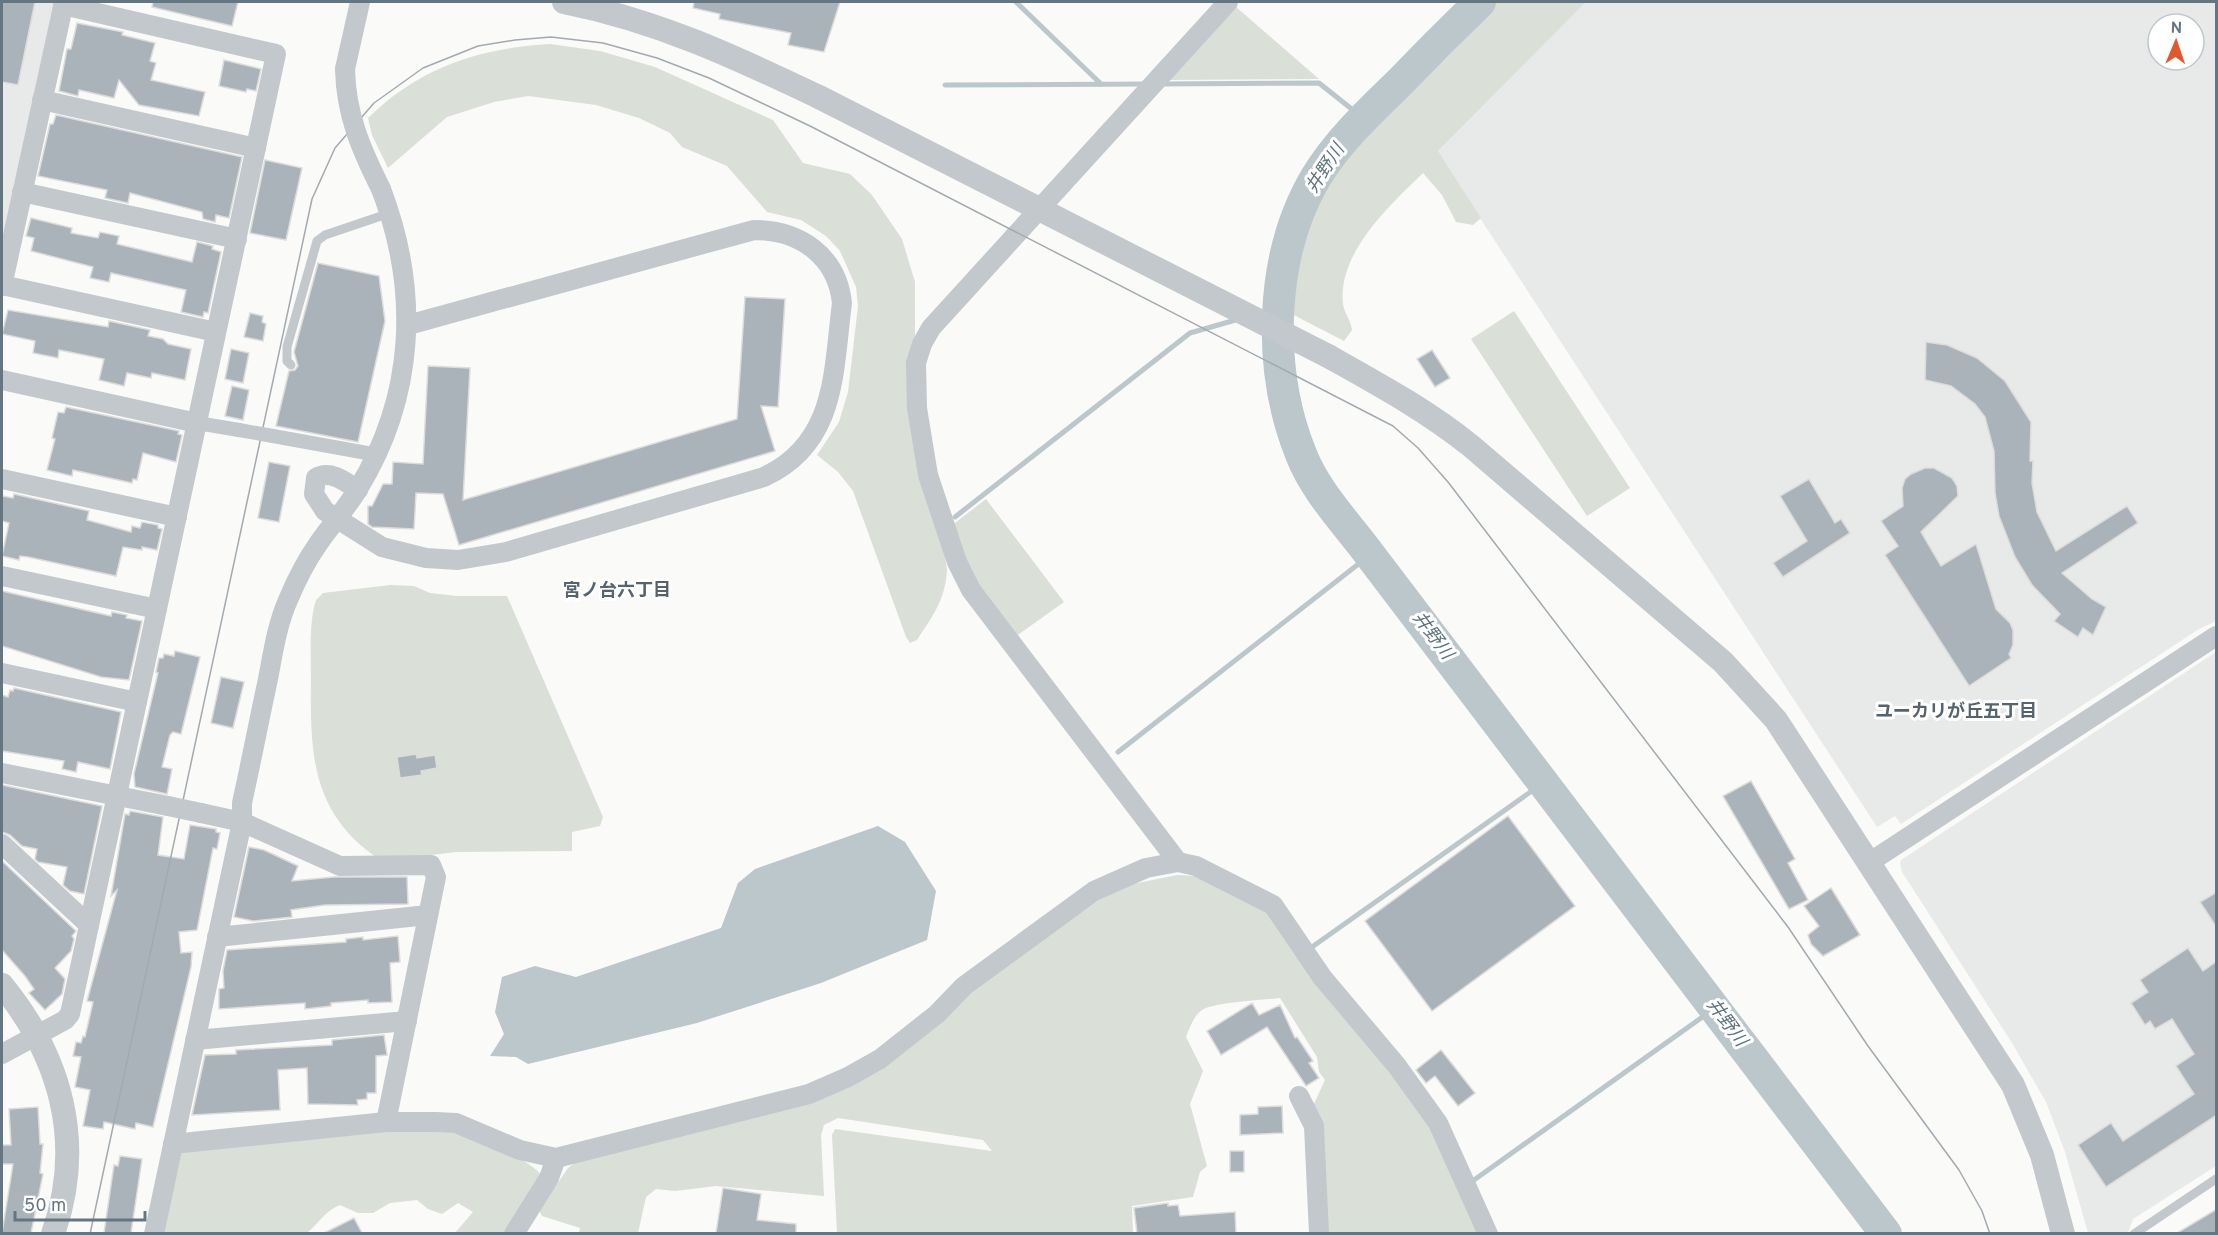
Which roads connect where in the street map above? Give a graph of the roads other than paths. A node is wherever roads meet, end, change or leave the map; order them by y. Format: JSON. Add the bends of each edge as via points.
{"nodes":[{"id":1,"x":360,"y":2,"type":"edge"},
{"id":2,"x":564,"y":2,"type":"edge"},
{"id":3,"x":1228,"y":2,"type":"edge"},
{"id":4,"x":64,"y":3,"type":"edge"},
{"id":5,"x":42,"y":100,"type":"junction"},
{"id":6,"x":256,"y":148,"type":"junction"},
{"id":7,"x":22,"y":192,"type":"junction"},
{"id":8,"x":382,"y":215,"type":"junction"},
{"id":9,"x":237,"y":240,"type":"junction"},
{"id":10,"x":2,"y":285,"type":"edge"},
{"id":11,"x":408,"y":325,"type":"junction"},
{"id":12,"x":216,"y":332,"type":"junction"},
{"id":13,"x":291,"y":364,"type":"dead end"},
{"id":14,"x":2,"y":380,"type":"edge"},
{"id":15,"x":197,"y":423,"type":"junction"},
{"id":16,"x":378,"y":455,"type":"junction"},
{"id":17,"x":2,"y":479,"type":"edge"},
{"id":18,"x":358,"y":490,"type":"junction"},
{"id":19,"x":177,"y":517,"type":"junction"},
{"id":20,"x":339,"y":519,"type":"junction"},
{"id":21,"x":2,"y":576,"type":"edge"},
{"id":22,"x":157,"y":609,"type":"junction"},
{"id":23,"x":2217,"y":636,"type":"edge"},
{"id":24,"x":2,"y":673,"type":"edge"},
{"id":25,"x":137,"y":702,"type":"junction"},
{"id":26,"x":2,"y":773,"type":"edge"},
{"id":27,"x":117,"y":796,"type":"junction"},
{"id":28,"x":242,"y":822,"type":"junction"},
{"id":29,"x":2,"y":844,"type":"edge"},
{"id":30,"x":1178,"y":861,"type":"junction"},
{"id":31,"x":1870,"y":861,"type":"junction"},
{"id":32,"x":428,"y":915,"type":"junction"},
{"id":33,"x":89,"y":925,"type":"junction"},
{"id":34,"x":217,"y":937,"type":"junction"},
{"id":35,"x":2,"y":985,"type":"edge"},
{"id":36,"x":407,"y":1021,"type":"junction"},
{"id":37,"x":38,"y":1036,"type":"junction"},
{"id":38,"x":195,"y":1040,"type":"junction"},
{"id":39,"x":2,"y":1054,"type":"edge"},
{"id":40,"x":1299,"y":1096,"type":"dead end"},
{"id":41,"x":386,"y":1122,"type":"junction"},
{"id":42,"x":173,"y":1144,"type":"junction"},
{"id":43,"x":556,"y":1158,"type":"junction"},
{"id":44,"x":2217,"y":1179,"type":"edge"},
{"id":45,"x":53,"y":1233,"type":"edge"},
{"id":46,"x":154,"y":1233,"type":"edge"},
{"id":47,"x":514,"y":1233,"type":"edge"},
{"id":48,"x":1319,"y":1233,"type":"edge"},
{"id":49,"x":1488,"y":1233,"type":"edge"},
{"id":50,"x":2063,"y":1233,"type":"edge"},
{"id":51,"x":2134,"y":1233,"type":"edge"}],
"edges":[{"from":1,"to":8,"type":"street","bridge":true,"via":[[345,69],[349,115],[381,189]]},
{"from":2,"to":31,"type":"street","bridge":true,"via":[[667,29],[721,50],[1328,356],[1436,418],[1723,662],[1776,720]]},
{"from":3,"to":30,"type":"street","via":[[931,328],[916,363],[917,408],[928,475],[970,590]]},
{"from":4,"to":5,"type":"street"},
{"from":4,"to":6,"type":"street","via":[[276,54]]},
{"from":5,"to":6,"type":"street"},
{"from":5,"to":7,"type":"street"},
{"from":6,"to":9,"type":"street"},
{"from":7,"to":9,"type":"street"},
{"from":7,"to":10,"type":"street"},
{"from":8,"to":11,"type":"street","via":[[404,265]]},
{"from":8,"to":13,"type":"lane","via":[[326,235],[317,242],[287,347],[287,361]]},
{"from":9,"to":12,"type":"street"},
{"from":10,"to":12,"type":"street"},
{"from":11,"to":16,"type":"street","via":[[400,391]]},
{"from":11,"to":20,"type":"street","via":[[754,230],[783,232],[808,243],[830,266],[842,303],[824,417],[800,452],[764,477],[507,552],[458,560],[426,558],[382,547]]},
{"from":12,"to":15,"type":"street"},
{"from":14,"to":15,"type":"street"},
{"from":15,"to":16,"type":"street","bridge":true},
{"from":15,"to":19,"type":"street"},
{"from":16,"to":18,"type":"street"},
{"from":17,"to":19,"type":"street"},
{"from":18,"to":20,"type":"street"},
{"from":18,"to":20,"type":"street","via":[[333,476],[316,478],[314,494],[318,502]]},
{"from":19,"to":22,"type":"street"},
{"from":20,"to":28,"type":"street","via":[[299,576],[279,626],[242,804]]},
{"from":21,"to":22,"type":"street"},
{"from":22,"to":25,"type":"street"},
{"from":23,"to":31,"type":"street"},
{"from":24,"to":25,"type":"street"},
{"from":25,"to":27,"type":"street"},
{"from":26,"to":27,"type":"street"},
{"from":27,"to":28,"type":"street","bridge":true},
{"from":27,"to":33,"type":"street"},
{"from":28,"to":32,"type":"street","via":[[340,866],[431,865],[436,877]]},
{"from":28,"to":34,"type":"street"},
{"from":29,"to":33,"type":"street"},
{"from":30,"to":43,"type":"street","via":[[1146,868],[1094,891],[964,986],[912,1035],[848,1077],[809,1094]]},
{"from":30,"to":49,"type":"street","via":[[1196,866],[1273,905],[1322,978],[1397,1066],[1438,1123]]},
{"from":31,"to":50,"type":"street","via":[[2013,1085],[2042,1155]]},
{"from":32,"to":34,"type":"street"},
{"from":32,"to":36,"type":"street"},
{"from":33,"to":37,"type":"street","via":[[70,1014]]},
{"from":34,"to":38,"type":"street"},
{"from":35,"to":37,"type":"street"},
{"from":36,"to":38,"type":"street"},
{"from":36,"to":41,"type":"street"},
{"from":37,"to":39,"type":"street"},
{"from":37,"to":45,"type":"street","via":[[56,1078],[65,1128],[65,1180]]},
{"from":38,"to":42,"type":"street"},
{"from":40,"to":48,"type":"street","via":[[1314,1126]]},
{"from":41,"to":42,"type":"street"},
{"from":41,"to":43,"type":"street","via":[[456,1124],[520,1150]]},
{"from":42,"to":46,"type":"street"},
{"from":43,"to":47,"type":"street","via":[[549,1178]]},
{"from":44,"to":51,"type":"lane"}]}
